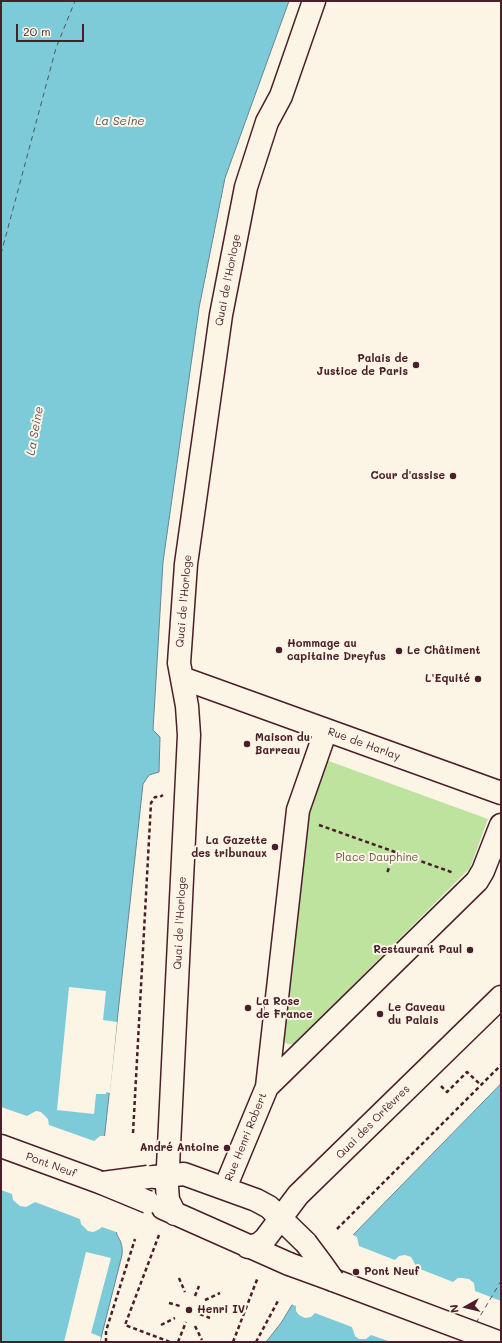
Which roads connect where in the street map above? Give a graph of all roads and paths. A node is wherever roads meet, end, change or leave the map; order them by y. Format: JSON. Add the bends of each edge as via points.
{"nodes":[{"id":1,"x":314,"y":1,"type":"edge"},
{"id":2,"x":182,"y":678,"type":"junction"},
{"id":3,"x":326,"y":730,"type":"junction"},
{"id":4,"x":165,"y":789,"type":"dead end"},
{"id":5,"x":501,"y":793,"type":"edge"},
{"id":6,"x":297,"y":818,"type":"junction"},
{"id":7,"x":501,"y":825,"type":"edge"},
{"id":8,"x":395,"y":852,"type":"junction"},
{"id":9,"x":387,"y":873,"type":"dead end"},
{"id":10,"x":459,"y":874,"type":"dead end"},
{"id":11,"x":501,"y":997,"type":"edge"},
{"id":12,"x":501,"y":1065,"type":"edge"},
{"id":13,"x":439,"y":1084,"type":"dead end"},
{"id":14,"x":481,"y":1085,"type":"junction"},
{"id":15,"x":267,"y":1087,"type":"junction"},
{"id":16,"x":133,"y":1133,"type":"dead end"},
{"id":17,"x":1,"y":1146,"type":"edge"},
{"id":18,"x":158,"y":1176,"type":"junction"},
{"id":19,"x":102,"y":1183,"type":"junction"},
{"id":20,"x":225,"y":1188,"type":"junction"},
{"id":21,"x":175,"y":1214,"type":"junction"},
{"id":22,"x":281,"y":1218,"type":"junction"},
{"id":23,"x":337,"y":1229,"type":"dead end"},
{"id":24,"x":159,"y":1235,"type":"dead end"},
{"id":25,"x":135,"y":1239,"type":"dead end"},
{"id":26,"x":248,"y":1247,"type":"junction"},
{"id":27,"x":258,"y":1277,"type":"dead end"},
{"id":28,"x":179,"y":1278,"type":"dead end"},
{"id":29,"x":332,"y":1280,"type":"junction"},
{"id":30,"x":199,"y":1286,"type":"dead end"},
{"id":31,"x":185,"y":1292,"type":"dead end"},
{"id":32,"x":220,"y":1293,"type":"dead end"},
{"id":33,"x":195,"y":1296,"type":"dead end"},
{"id":34,"x":279,"y":1299,"type":"dead end"},
{"id":35,"x":205,"y":1300,"type":"dead end"},
{"id":36,"x":169,"y":1302,"type":"dead end"},
{"id":37,"x":180,"y":1306,"type":"dead end"},
{"id":38,"x":200,"y":1314,"type":"dead end"},
{"id":39,"x":175,"y":1318,"type":"dead end"},
{"id":40,"x":210,"y":1318,"type":"dead end"},
{"id":41,"x":186,"y":1322,"type":"dead end"},
{"id":42,"x":161,"y":1325,"type":"dead end"},
{"id":43,"x":195,"y":1326,"type":"dead end"},
{"id":44,"x":202,"y":1340,"type":"dead end"},
{"id":45,"x":106,"y":1342,"type":"edge"},
{"id":46,"x":170,"y":1342,"type":"edge"},
{"id":47,"x":178,"y":1342,"type":"edge"},
{"id":48,"x":233,"y":1342,"type":"edge"},
{"id":49,"x":256,"y":1342,"type":"edge"},
{"id":50,"x":498,"y":1342,"type":"edge"}],
"edges":[{"from":1,"to":2,"type":"street","name":"Quai de l'Horloge","via":[[246,187],[221,315],[186,564],[179,663]]},
{"from":2,"to":3,"type":"street","name":"Rue de Harlay"},
{"from":2,"to":18,"type":"street","name":"Quai de l'Horloge","via":[[189,735]]},
{"from":3,"to":5,"type":"street","name":"Rue de Harlay"},
{"from":3,"to":6,"type":"street"},
{"from":4,"to":16,"type":"path","via":[[160,797],[155,797],[151,803]]},
{"from":6,"to":8,"type":"path"},
{"from":6,"to":15,"type":"street"},
{"from":7,"to":15,"type":"street","via":[[477,881]]},
{"from":8,"to":9,"type":"path"},
{"from":8,"to":10,"type":"path"},
{"from":11,"to":22,"type":"street","name":"Quai des Orfèvres","via":[[298,1195]]},
{"from":12,"to":14,"type":"path"},
{"from":13,"to":14,"type":"path","via":[[447,1092],[467,1072]]},
{"from":14,"to":23,"type":"path"},
{"from":15,"to":20,"type":"street","name":"Rue Henri Robert"},
{"from":17,"to":19,"type":"street","name":"Pont Neuf"},
{"from":18,"to":19,"type":"street","name":"Pont Neuf","bridge":true},
{"from":18,"to":20,"type":"street","name":"Pont Neuf","via":[[184,1174]]},
{"from":18,"to":21,"type":"street","name":"Quai de l'Horloge"},
{"from":19,"to":21,"type":"street","name":"Pont Neuf","bridge":true},
{"from":20,"to":22,"type":"street","name":"Pont Neuf","via":[[269,1207]]},
{"from":21,"to":26,"type":"street","name":"Pont Neuf"},
{"from":22,"to":26,"type":"street","name":"Quai des Orfèvres","via":[[265,1239]]},
{"from":22,"to":29,"type":"street","name":"Pont Neuf","bridge":true,"via":[[306,1242]]},
{"from":24,"to":46,"type":"path","via":[[125,1325]]},
{"from":25,"to":45,"type":"path","via":[[106,1331]]},
{"from":26,"to":29,"type":"street","name":"Pont Neuf","bridge":true},
{"from":27,"to":48,"type":"path"},
{"from":28,"to":31,"type":"path"},
{"from":29,"to":50,"type":"street"},
{"from":30,"to":33,"type":"path"},
{"from":32,"to":35,"type":"path"},
{"from":34,"to":49,"type":"path"},
{"from":36,"to":37,"type":"path"},
{"from":38,"to":40,"type":"path"},
{"from":39,"to":42,"type":"path"},
{"from":41,"to":47,"type":"path"},
{"from":43,"to":44,"type":"path"}]}
